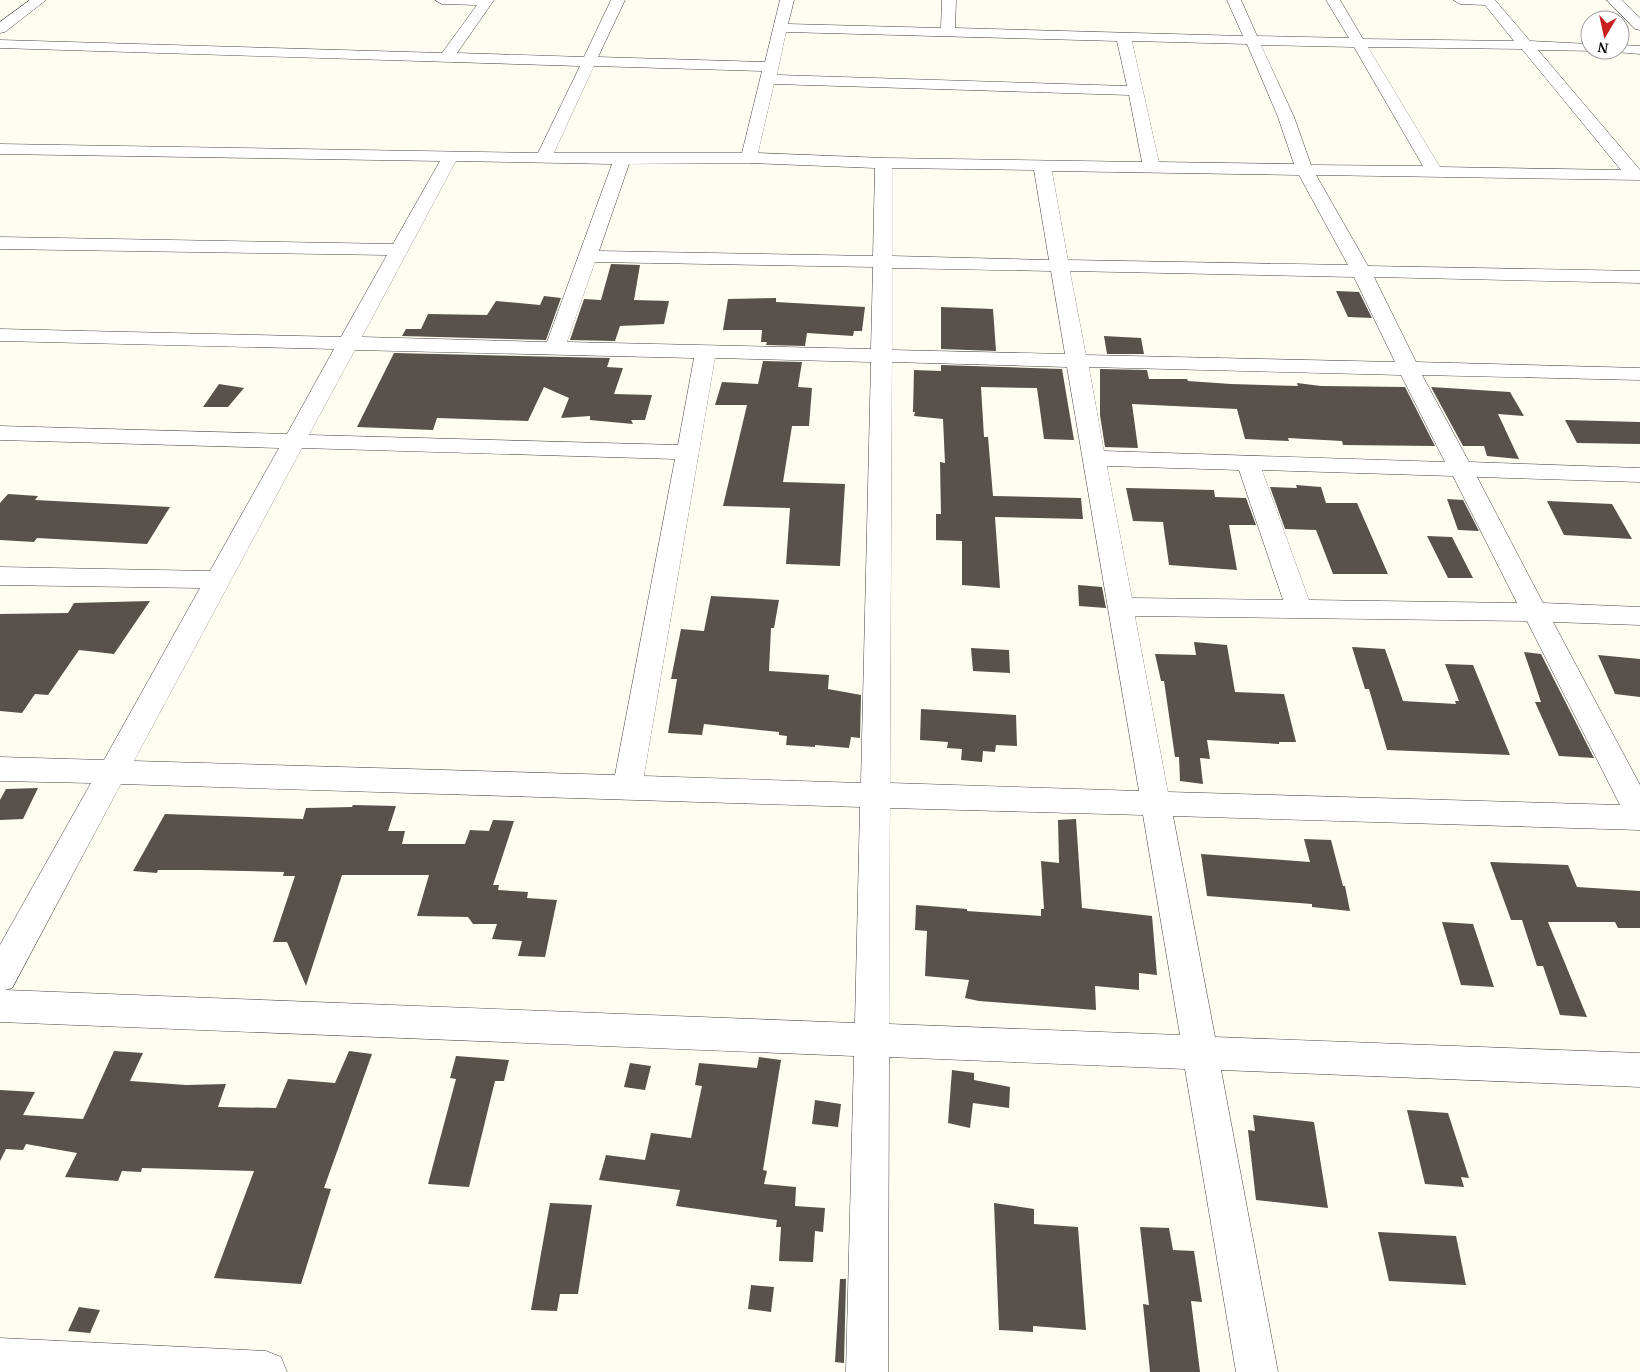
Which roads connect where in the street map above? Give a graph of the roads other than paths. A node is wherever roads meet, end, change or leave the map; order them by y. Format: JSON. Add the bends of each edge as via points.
{"nodes":[{"id":1,"x":38,"y":0,"type":"edge"},
{"id":2,"x":442,"y":0,"type":"edge"},
{"id":3,"x":618,"y":0,"type":"edge"},
{"id":4,"x":787,"y":0,"type":"edge"},
{"id":5,"x":949,"y":0,"type":"edge"},
{"id":6,"x":1234,"y":0,"type":"edge"},
{"id":7,"x":1333,"y":0,"type":"edge"},
{"id":8,"x":1460,"y":0,"type":"edge"},
{"id":9,"x":1489,"y":0,"type":"edge"},
{"id":10,"x":1614,"y":0,"type":"edge"},
{"id":11,"x":487,"y":1,"type":"edge"},
{"id":12,"x":1640,"y":26,"type":"edge"},
{"id":13,"x":780,"y":28,"type":"junction"},
{"id":14,"x":0,"y":29,"type":"edge"},
{"id":15,"x":948,"y":33,"type":"junction"},
{"id":16,"x":1124,"y":38,"type":"junction"},
{"id":17,"x":1253,"y":41,"type":"junction"},
{"id":18,"x":1358,"y":43,"type":"junction"},
{"id":19,"x":0,"y":44,"type":"edge"},
{"id":20,"x":1526,"y":44,"type":"junction"},
{"id":21,"x":1580,"y":47,"type":"edge"},
{"id":22,"x":446,"y":58,"type":"junction"},
{"id":23,"x":590,"y":62,"type":"junction"},
{"id":24,"x":769,"y":73,"type":"junction"},
{"id":25,"x":1135,"y":91,"type":"junction"},
{"id":26,"x":2,"y":150,"type":"edge"},
{"id":27,"x":451,"y":156,"type":"junction"},
{"id":28,"x":544,"y":157,"type":"junction"},
{"id":29,"x":622,"y":158,"type":"junction"},
{"id":30,"x":749,"y":158,"type":"junction"},
{"id":31,"x":884,"y":163,"type":"junction"},
{"id":32,"x":1042,"y":165,"type":"junction"},
{"id":33,"x":1152,"y":167,"type":"junction"},
{"id":34,"x":1304,"y":169,"type":"junction"},
{"id":35,"x":1434,"y":171,"type":"junction"},
{"id":36,"x":1637,"y":174,"type":"edge"},
{"id":37,"x":0,"y":243,"type":"edge"},
{"id":38,"x":400,"y":250,"type":"junction"},
{"id":39,"x":588,"y":256,"type":"junction"},
{"id":40,"x":883,"y":262,"type":"junction"},
{"id":41,"x":1060,"y":266,"type":"junction"},
{"id":42,"x":1361,"y":271,"type":"junction"},
{"id":43,"x":1640,"y":277,"type":"edge"},
{"id":44,"x":0,"y":335,"type":"edge"},
{"id":45,"x":349,"y":343,"type":"junction"},
{"id":46,"x":556,"y":348,"type":"junction"},
{"id":47,"x":706,"y":352,"type":"junction"},
{"id":48,"x":882,"y":356,"type":"junction"},
{"id":49,"x":1077,"y":360,"type":"junction"},
{"id":50,"x":1408,"y":368,"type":"junction"},
{"id":51,"x":1640,"y":374,"type":"edge"},
{"id":52,"x":0,"y":433,"type":"edge"},
{"id":53,"x":295,"y":441,"type":"junction"},
{"id":54,"x":688,"y":452,"type":"junction"},
{"id":55,"x":1094,"y":458,"type":"junction"},
{"id":56,"x":1248,"y":463,"type":"junction"},
{"id":57,"x":1460,"y":470,"type":"junction"},
{"id":58,"x":1640,"y":475,"type":"edge"},
{"id":59,"x":0,"y":576,"type":"edge"},
{"id":60,"x":218,"y":580,"type":"junction"},
{"id":61,"x":1121,"y":608,"type":"junction"},
{"id":62,"x":1300,"y":610,"type":"junction"},
{"id":63,"x":1534,"y":612,"type":"junction"},
{"id":64,"x":1640,"y":616,"type":"edge"},
{"id":65,"x":0,"y":769,"type":"edge"},
{"id":66,"x":112,"y":773,"type":"junction"},
{"id":67,"x":627,"y":788,"type":"junction"},
{"id":68,"x":875,"y":795,"type":"junction"},
{"id":69,"x":1156,"y":803,"type":"junction"},
{"id":70,"x":1640,"y":816,"type":"edge"},
{"id":71,"x":0,"y":977,"type":"edge"},
{"id":72,"x":0,"y":1006,"type":"edge"},
{"id":73,"x":872,"y":1040,"type":"junction"},
{"id":74,"x":1200,"y":1053,"type":"junction"},
{"id":75,"x":1640,"y":1070,"type":"edge"},
{"id":76,"x":0,"y":1359,"type":"edge"},
{"id":77,"x":266,"y":1372,"type":"edge"},
{"id":78,"x":867,"y":1372,"type":"edge"},
{"id":79,"x":1257,"y":1372,"type":"edge"}],
"edges":[{"from":1,"to":14,"type":"street"},
{"from":2,"to":11,"type":"street"},
{"from":3,"to":23,"type":"street"},
{"from":4,"to":13,"type":"street"},
{"from":5,"to":15,"type":"street"},
{"from":6,"to":17,"type":"street"},
{"from":7,"to":18,"type":"street"},
{"from":8,"to":9,"type":"street"},
{"from":9,"to":20,"type":"street"},
{"from":10,"to":12,"type":"street"},
{"from":11,"to":22,"type":"street"},
{"from":13,"to":15,"type":"street"},
{"from":13,"to":24,"type":"street"},
{"from":15,"to":16,"type":"street"},
{"from":16,"to":17,"type":"street"},
{"from":16,"to":25,"type":"street"},
{"from":17,"to":18,"type":"street"},
{"from":17,"to":34,"type":"street"},
{"from":18,"to":20,"type":"street"},
{"from":18,"to":35,"type":"street"},
{"from":19,"to":22,"type":"street"},
{"from":20,"to":21,"type":"street"},
{"from":20,"to":36,"type":"street"},
{"from":22,"to":23,"type":"street"},
{"from":23,"to":24,"type":"street"},
{"from":23,"to":28,"type":"street"},
{"from":24,"to":25,"type":"street"},
{"from":24,"to":30,"type":"street"},
{"from":25,"to":33,"type":"street"},
{"from":26,"to":27,"type":"street"},
{"from":27,"to":28,"type":"street"},
{"from":27,"to":38,"type":"street"},
{"from":28,"to":29,"type":"street"},
{"from":29,"to":30,"type":"street"},
{"from":29,"to":39,"type":"street"},
{"from":30,"to":31,"type":"street"},
{"from":31,"to":32,"type":"street"},
{"from":31,"to":40,"type":"street"},
{"from":32,"to":33,"type":"street"},
{"from":32,"to":41,"type":"street"},
{"from":33,"to":34,"type":"street"},
{"from":34,"to":35,"type":"street"},
{"from":34,"to":42,"type":"street"},
{"from":35,"to":36,"type":"street"},
{"from":37,"to":38,"type":"street"},
{"from":38,"to":45,"type":"street"},
{"from":39,"to":40,"type":"street"},
{"from":39,"to":46,"type":"street"},
{"from":40,"to":41,"type":"street"},
{"from":40,"to":48,"type":"street"},
{"from":41,"to":42,"type":"street"},
{"from":41,"to":49,"type":"street"},
{"from":42,"to":43,"type":"street"},
{"from":42,"to":50,"type":"street"},
{"from":44,"to":45,"type":"street"},
{"from":45,"to":46,"type":"street"},
{"from":45,"to":53,"type":"street"},
{"from":46,"to":47,"type":"street"},
{"from":47,"to":48,"type":"street"},
{"from":47,"to":54,"type":"street"},
{"from":48,"to":49,"type":"street"},
{"from":48,"to":68,"type":"street"},
{"from":49,"to":50,"type":"street"},
{"from":49,"to":55,"type":"street"},
{"from":50,"to":51,"type":"street"},
{"from":50,"to":57,"type":"street"},
{"from":52,"to":53,"type":"street"},
{"from":53,"to":54,"type":"street"},
{"from":53,"to":60,"type":"street"},
{"from":54,"to":67,"type":"street"},
{"from":55,"to":56,"type":"street"},
{"from":55,"to":61,"type":"street"},
{"from":56,"to":57,"type":"street"},
{"from":56,"to":62,"type":"street"},
{"from":57,"to":58,"type":"street"},
{"from":57,"to":63,"type":"street"},
{"from":59,"to":60,"type":"street"},
{"from":60,"to":66,"type":"street"},
{"from":61,"to":62,"type":"street"},
{"from":61,"to":69,"type":"street"},
{"from":62,"to":63,"type":"street"},
{"from":63,"to":64,"type":"street"},
{"from":63,"to":70,"type":"street"},
{"from":65,"to":66,"type":"street"},
{"from":66,"to":67,"type":"street"},
{"from":66,"to":71,"type":"street"},
{"from":67,"to":68,"type":"street"},
{"from":68,"to":69,"type":"street"},
{"from":68,"to":73,"type":"street"},
{"from":69,"to":70,"type":"street"},
{"from":69,"to":74,"type":"street"},
{"from":72,"to":73,"type":"street"},
{"from":73,"to":74,"type":"street"},
{"from":73,"to":78,"type":"street"},
{"from":74,"to":75,"type":"street"},
{"from":74,"to":79,"type":"street"},
{"from":76,"to":77,"type":"street"}]}
